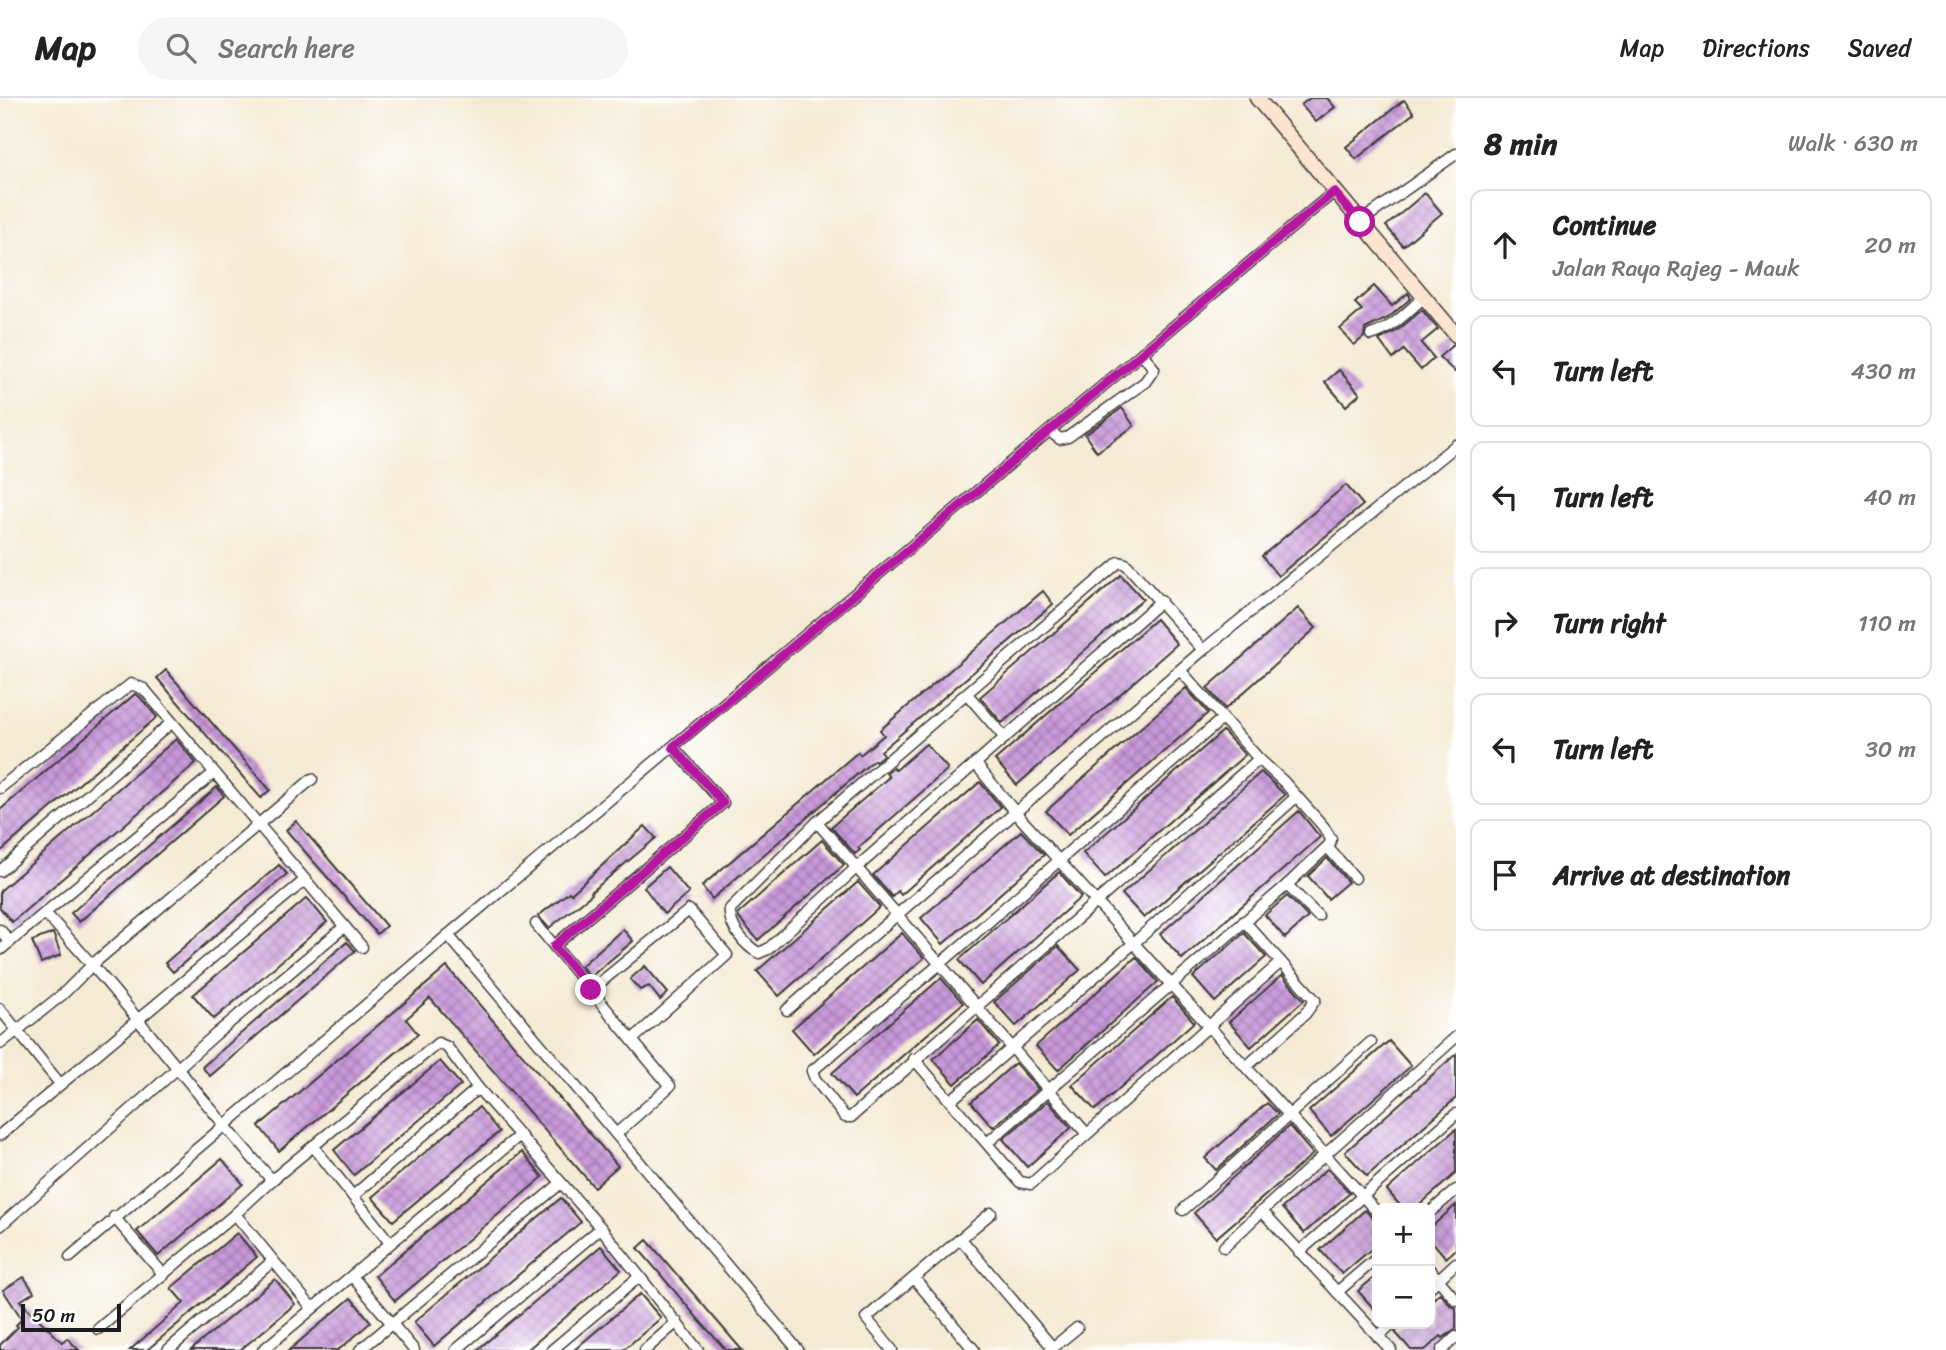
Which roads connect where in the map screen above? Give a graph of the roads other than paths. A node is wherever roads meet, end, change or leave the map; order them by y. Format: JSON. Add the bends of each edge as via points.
{"nodes":[{"id":1,"x":1257,"y":98,"type":"edge"},
{"id":2,"x":1456,"y":154,"type":"edge"},
{"id":3,"x":1334,"y":192,"type":"junction"},
{"id":4,"x":1360,"y":222,"type":"junction"},
{"id":5,"x":1424,"y":297,"type":"junction"},
{"id":6,"x":1370,"y":335,"type":"dead end"},
{"id":7,"x":1456,"y":335,"type":"edge"},
{"id":8,"x":1142,"y":353,"type":"junction"},
{"id":9,"x":1051,"y":432,"type":"junction"},
{"id":10,"x":1456,"y":445,"type":"edge"},
{"id":11,"x":1161,"y":601,"type":"junction"},
{"id":12,"x":1203,"y":650,"type":"junction"},
{"id":13,"x":1181,"y":671,"type":"junction"},
{"id":14,"x":967,"y":694,"type":"junction"},
{"id":15,"x":1223,"y":718,"type":"junction"},
{"id":16,"x":171,"y":723,"type":"junction"},
{"id":17,"x":1005,"y":738,"type":"junction"},
{"id":18,"x":673,"y":747,"type":"junction"},
{"id":19,"x":1259,"y":760,"type":"junction"},
{"id":20,"x":975,"y":763,"type":"junction"},
{"id":21,"x":214,"y":773,"type":"junction"},
{"id":22,"x":312,"y":779,"type":"dead end"},
{"id":23,"x":0,"y":788,"type":"edge"},
{"id":24,"x":1296,"y":797,"type":"junction"},
{"id":25,"x":1015,"y":812,"type":"junction"},
{"id":26,"x":817,"y":822,"type":"junction"},
{"id":27,"x":259,"y":824,"type":"junction"},
{"id":28,"x":1328,"y":848,"type":"junction"},
{"id":29,"x":1059,"y":861,"type":"junction"},
{"id":30,"x":856,"y":868,"type":"junction"},
{"id":31,"x":0,"y":871,"type":"edge"},
{"id":32,"x":1355,"y":878,"type":"dead end"},
{"id":33,"x":305,"y":880,"type":"junction"},
{"id":34,"x":1287,"y":885,"type":"junction"},
{"id":35,"x":1096,"y":901,"type":"junction"},
{"id":36,"x":45,"y":913,"type":"junction"},
{"id":37,"x":897,"y":915,"type":"junction"},
{"id":38,"x":1318,"y":916,"type":"dead end"},
{"id":39,"x":1244,"y":921,"type":"junction"},
{"id":40,"x":536,"y":925,"type":"dead end"},
{"id":41,"x":344,"y":928,"type":"junction"},
{"id":42,"x":0,"y":930,"type":"edge"},
{"id":43,"x":448,"y":935,"type":"junction"},
{"id":44,"x":10,"y":942,"type":"junction"},
{"id":45,"x":1134,"y":943,"type":"junction"},
{"id":46,"x":554,"y":946,"type":"junction"},
{"id":47,"x":362,"y":947,"type":"dead end"},
{"id":48,"x":0,"y":950,"type":"edge"},
{"id":49,"x":1281,"y":962,"type":"junction"},
{"id":50,"x":93,"y":964,"type":"junction"},
{"id":51,"x":940,"y":964,"type":"junction"},
{"id":52,"x":1170,"y":984,"type":"junction"},
{"id":53,"x":591,"y":990,"type":"junction"},
{"id":54,"x":976,"y":1006,"type":"junction"},
{"id":55,"x":0,"y":1009,"type":"edge"},
{"id":56,"x":787,"y":1010,"type":"dead end"},
{"id":57,"x":139,"y":1020,"type":"junction"},
{"id":58,"x":1208,"y":1026,"type":"junction"},
{"id":59,"x":17,"y":1031,"type":"junction"},
{"id":60,"x":632,"y":1040,"type":"junction"},
{"id":61,"x":1455,"y":1041,"type":"edge"},
{"id":62,"x":1371,"y":1042,"type":"dead end"},
{"id":63,"x":0,"y":1044,"type":"edge"},
{"id":64,"x":1011,"y":1046,"type":"junction"},
{"id":65,"x":914,"y":1059,"type":"junction"},
{"id":66,"x":1246,"y":1068,"type":"junction"},
{"id":67,"x":179,"y":1069,"type":"junction"},
{"id":68,"x":60,"y":1084,"type":"junction"},
{"id":69,"x":478,"y":1088,"type":"junction"},
{"id":70,"x":1049,"y":1091,"type":"junction"},
{"id":71,"x":950,"y":1101,"type":"junction"},
{"id":72,"x":1456,"y":1114,"type":"edge"},
{"id":73,"x":1290,"y":1115,"type":"junction"},
{"id":74,"x":223,"y":1126,"type":"junction"},
{"id":75,"x":616,"y":1133,"type":"junction"},
{"id":76,"x":1086,"y":1133,"type":"junction"},
{"id":77,"x":0,"y":1135,"type":"edge"},
{"id":78,"x":520,"y":1135,"type":"junction"},
{"id":79,"x":987,"y":1143,"type":"junction"},
{"id":80,"x":313,"y":1146,"type":"junction"},
{"id":81,"x":1326,"y":1156,"type":"junction"},
{"id":82,"x":272,"y":1180,"type":"junction"},
{"id":83,"x":561,"y":1183,"type":"junction"},
{"id":84,"x":1456,"y":1190,"type":"edge"},
{"id":85,"x":353,"y":1196,"type":"junction"},
{"id":86,"x":1362,"y":1196,"type":"junction"},
{"id":87,"x":1372,"y":1207,"type":"edge"},
{"id":88,"x":1435,"y":1208,"type":"edge"},
{"id":89,"x":1183,"y":1210,"type":"dead end"},
{"id":90,"x":1262,"y":1211,"type":"junction"},
{"id":91,"x":991,"y":1213,"type":"dead end"},
{"id":92,"x":235,"y":1214,"type":"junction"},
{"id":93,"x":114,"y":1217,"type":"junction"},
{"id":94,"x":0,"y":1226,"type":"edge"},
{"id":95,"x":601,"y":1228,"type":"junction"},
{"id":96,"x":961,"y":1239,"type":"junction"},
{"id":97,"x":390,"y":1242,"type":"junction"},
{"id":98,"x":1224,"y":1247,"type":"dead end"},
{"id":99,"x":1298,"y":1252,"type":"junction"},
{"id":100,"x":70,"y":1256,"type":"dead end"},
{"id":101,"x":273,"y":1261,"type":"junction"},
{"id":102,"x":1372,"y":1262,"type":"edge"},
{"id":103,"x":1456,"y":1262,"type":"edge"},
{"id":104,"x":164,"y":1275,"type":"junction"},
{"id":105,"x":352,"y":1276,"type":"junction"},
{"id":106,"x":639,"y":1277,"type":"junction"},
{"id":107,"x":1435,"y":1277,"type":"edge"},
{"id":108,"x":914,"y":1278,"type":"junction"},
{"id":109,"x":1435,"y":1282,"type":"edge"},
{"id":110,"x":1337,"y":1293,"type":"junction"},
{"id":111,"x":1456,"y":1300,"type":"edge"},
{"id":112,"x":312,"y":1308,"type":"junction"},
{"id":113,"x":677,"y":1322,"type":"junction"},
{"id":114,"x":392,"y":1323,"type":"junction"},
{"id":115,"x":1077,"y":1328,"type":"dead end"},
{"id":116,"x":98,"y":1329,"type":"dead end"},
{"id":117,"x":1386,"y":1329,"type":"edge"},
{"id":118,"x":1378,"y":1337,"type":"junction"},
{"id":119,"x":1456,"y":1338,"type":"edge"},
{"id":120,"x":1051,"y":1349,"type":"edge"},
{"id":121,"x":169,"y":1350,"type":"edge"},
{"id":122,"x":263,"y":1350,"type":"edge"},
{"id":123,"x":360,"y":1350,"type":"edge"},
{"id":124,"x":414,"y":1350,"type":"edge"},
{"id":125,"x":456,"y":1350,"type":"edge"},
{"id":126,"x":552,"y":1350,"type":"edge"},
{"id":127,"x":645,"y":1350,"type":"edge"},
{"id":128,"x":698,"y":1350,"type":"edge"},
{"id":129,"x":799,"y":1350,"type":"edge"},
{"id":130,"x":892,"y":1350,"type":"edge"},
{"id":131,"x":974,"y":1350,"type":"edge"},
{"id":132,"x":1391,"y":1350,"type":"edge"},
{"id":133,"x":1442,"y":1350,"type":"edge"}],
"edges":[{"from":1,"to":3,"type":"main road"},
{"from":2,"to":4,"type":"street"},
{"from":3,"to":4,"type":"main road"},
{"from":3,"to":8,"type":"street"},
{"from":4,"to":5,"type":"main road"},
{"from":5,"to":6,"type":"street","via":[[1382,332]]},
{"from":5,"to":7,"type":"main road"},
{"from":8,"to":9,"type":"street"},
{"from":8,"to":9,"type":"street","via":[[1154,369],[1145,382],[1068,437],[1060,439]]},
{"from":9,"to":18,"type":"street"},
{"from":10,"to":12,"type":"street"},
{"from":11,"to":12,"type":"street"},
{"from":11,"to":14,"type":"street","via":[[1119,562]]},
{"from":11,"to":17,"type":"street"},
{"from":12,"to":13,"type":"street"},
{"from":13,"to":15,"type":"street"},
{"from":13,"to":25,"type":"street"},
{"from":14,"to":17,"type":"street"},
{"from":14,"to":26,"type":"street"},
{"from":15,"to":19,"type":"street"},
{"from":15,"to":29,"type":"street"},
{"from":16,"to":21,"type":"street"},
{"from":16,"to":23,"type":"street","via":[[144,689],[131,684]]},
{"from":16,"to":31,"type":"street"},
{"from":17,"to":20,"type":"street"},
{"from":18,"to":43,"type":"street"},
{"from":18,"to":46,"type":"street","via":[[723,803]]},
{"from":19,"to":24,"type":"street"},
{"from":19,"to":35,"type":"street"},
{"from":20,"to":25,"type":"street"},
{"from":20,"to":30,"type":"street"},
{"from":21,"to":27,"type":"street"},
{"from":21,"to":36,"type":"street"},
{"from":22,"to":27,"type":"street"},
{"from":24,"to":28,"type":"street","via":[[1329,834]]},
{"from":24,"to":45,"type":"street"},
{"from":25,"to":29,"type":"street"},
{"from":25,"to":37,"type":"street"},
{"from":26,"to":30,"type":"street"},
{"from":26,"to":30,"type":"street","via":[[730,909],[738,933],[754,951],[764,952]]},
{"from":27,"to":33,"type":"street"},
{"from":27,"to":50,"type":"street"},
{"from":28,"to":32,"type":"street"},
{"from":28,"to":34,"type":"street"},
{"from":29,"to":35,"type":"street"},
{"from":29,"to":51,"type":"street"},
{"from":30,"to":37,"type":"street"},
{"from":33,"to":41,"type":"street"},
{"from":33,"to":57,"type":"street"},
{"from":34,"to":38,"type":"street"},
{"from":34,"to":39,"type":"street"},
{"from":35,"to":45,"type":"street"},
{"from":35,"to":54,"type":"street"},
{"from":36,"to":44,"type":"street"},
{"from":36,"to":50,"type":"street"},
{"from":37,"to":51,"type":"street"},
{"from":37,"to":56,"type":"street"},
{"from":39,"to":49,"type":"street"},
{"from":39,"to":52,"type":"street"},
{"from":40,"to":46,"type":"street"},
{"from":41,"to":47,"type":"street"},
{"from":41,"to":67,"type":"street"},
{"from":42,"to":44,"type":"street"},
{"from":43,"to":74,"type":"street"},
{"from":43,"to":75,"type":"street"},
{"from":44,"to":48,"type":"street"},
{"from":45,"to":52,"type":"street"},
{"from":45,"to":64,"type":"street"},
{"from":46,"to":53,"type":"street"},
{"from":49,"to":58,"type":"street"},
{"from":49,"to":66,"type":"street","via":[[1314,997],[1314,1004]]},
{"from":50,"to":57,"type":"street"},
{"from":50,"to":59,"type":"street"},
{"from":51,"to":54,"type":"street"},
{"from":51,"to":65,"type":"street","via":[[812,1071],[812,1076],[848,1117]]},
{"from":52,"to":58,"type":"street"},
{"from":52,"to":70,"type":"street"},
{"from":53,"to":60,"type":"street"},
{"from":53,"to":60,"type":"street","via":[[689,911],[727,955]]},
{"from":54,"to":64,"type":"street"},
{"from":54,"to":65,"type":"street"},
{"from":55,"to":59,"type":"street"},
{"from":57,"to":67,"type":"street"},
{"from":57,"to":68,"type":"street"},
{"from":58,"to":66,"type":"street"},
{"from":58,"to":76,"type":"street"},
{"from":59,"to":63,"type":"street"},
{"from":59,"to":68,"type":"street"},
{"from":60,"to":75,"type":"street","via":[[670,1086]]},
{"from":61,"to":81,"type":"street"},
{"from":62,"to":73,"type":"street"},
{"from":64,"to":70,"type":"street"},
{"from":64,"to":71,"type":"street"},
{"from":65,"to":71,"type":"street"},
{"from":66,"to":73,"type":"street"},
{"from":67,"to":74,"type":"street"},
{"from":67,"to":94,"type":"street"},
{"from":68,"to":77,"type":"street"},
{"from":69,"to":78,"type":"street"},
{"from":69,"to":80,"type":"street","via":[[447,1047],[438,1044]]},
{"from":69,"to":85,"type":"street"},
{"from":70,"to":76,"type":"street"},
{"from":70,"to":79,"type":"street"},
{"from":71,"to":79,"type":"street"},
{"from":72,"to":86,"type":"street"},
{"from":73,"to":81,"type":"street"},
{"from":73,"to":89,"type":"street"},
{"from":74,"to":82,"type":"street"},
{"from":74,"to":93,"type":"street"},
{"from":75,"to":129,"type":"street"},
{"from":76,"to":79,"type":"street","via":[[1026,1185]]},
{"from":78,"to":83,"type":"street"},
{"from":78,"to":97,"type":"street"},
{"from":80,"to":82,"type":"street"},
{"from":80,"to":85,"type":"street"},
{"from":81,"to":86,"type":"street"},
{"from":81,"to":90,"type":"street"},
{"from":82,"to":92,"type":"street"},
{"from":83,"to":95,"type":"street"},
{"from":83,"to":114,"type":"street"},
{"from":84,"to":88,"type":"street"},
{"from":85,"to":97,"type":"street"},
{"from":86,"to":87,"type":"street"},
{"from":86,"to":99,"type":"street"},
{"from":90,"to":98,"type":"street"},
{"from":90,"to":99,"type":"street"},
{"from":91,"to":96,"type":"street"},
{"from":92,"to":101,"type":"street"},
{"from":92,"to":104,"type":"street"},
{"from":93,"to":100,"type":"street"},
{"from":93,"to":104,"type":"street"},
{"from":95,"to":106,"type":"street"},
{"from":95,"to":125,"type":"street"},
{"from":96,"to":108,"type":"street"},
{"from":96,"to":120,"type":"street"},
{"from":97,"to":105,"type":"street"},
{"from":99,"to":110,"type":"street"},
{"from":101,"to":112,"type":"street"},
{"from":101,"to":121,"type":"street"},
{"from":102,"to":110,"type":"street"},
{"from":103,"to":107,"type":"street"},
{"from":104,"to":116,"type":"street"},
{"from":105,"to":112,"type":"street"},
{"from":105,"to":114,"type":"street"},
{"from":106,"to":113,"type":"street"},
{"from":106,"to":126,"type":"street"},
{"from":108,"to":130,"type":"street","via":[[866,1318]]},
{"from":108,"to":131,"type":"street"},
{"from":109,"to":111,"type":"street"},
{"from":110,"to":118,"type":"street"},
{"from":112,"to":122,"type":"street"},
{"from":113,"to":127,"type":"street"},
{"from":113,"to":128,"type":"street"},
{"from":114,"to":123,"type":"street"},
{"from":114,"to":124,"type":"street"},
{"from":115,"to":120,"type":"street"},
{"from":117,"to":118,"type":"street"},
{"from":118,"to":132,"type":"street"},
{"from":119,"to":133,"type":"street"}]}
